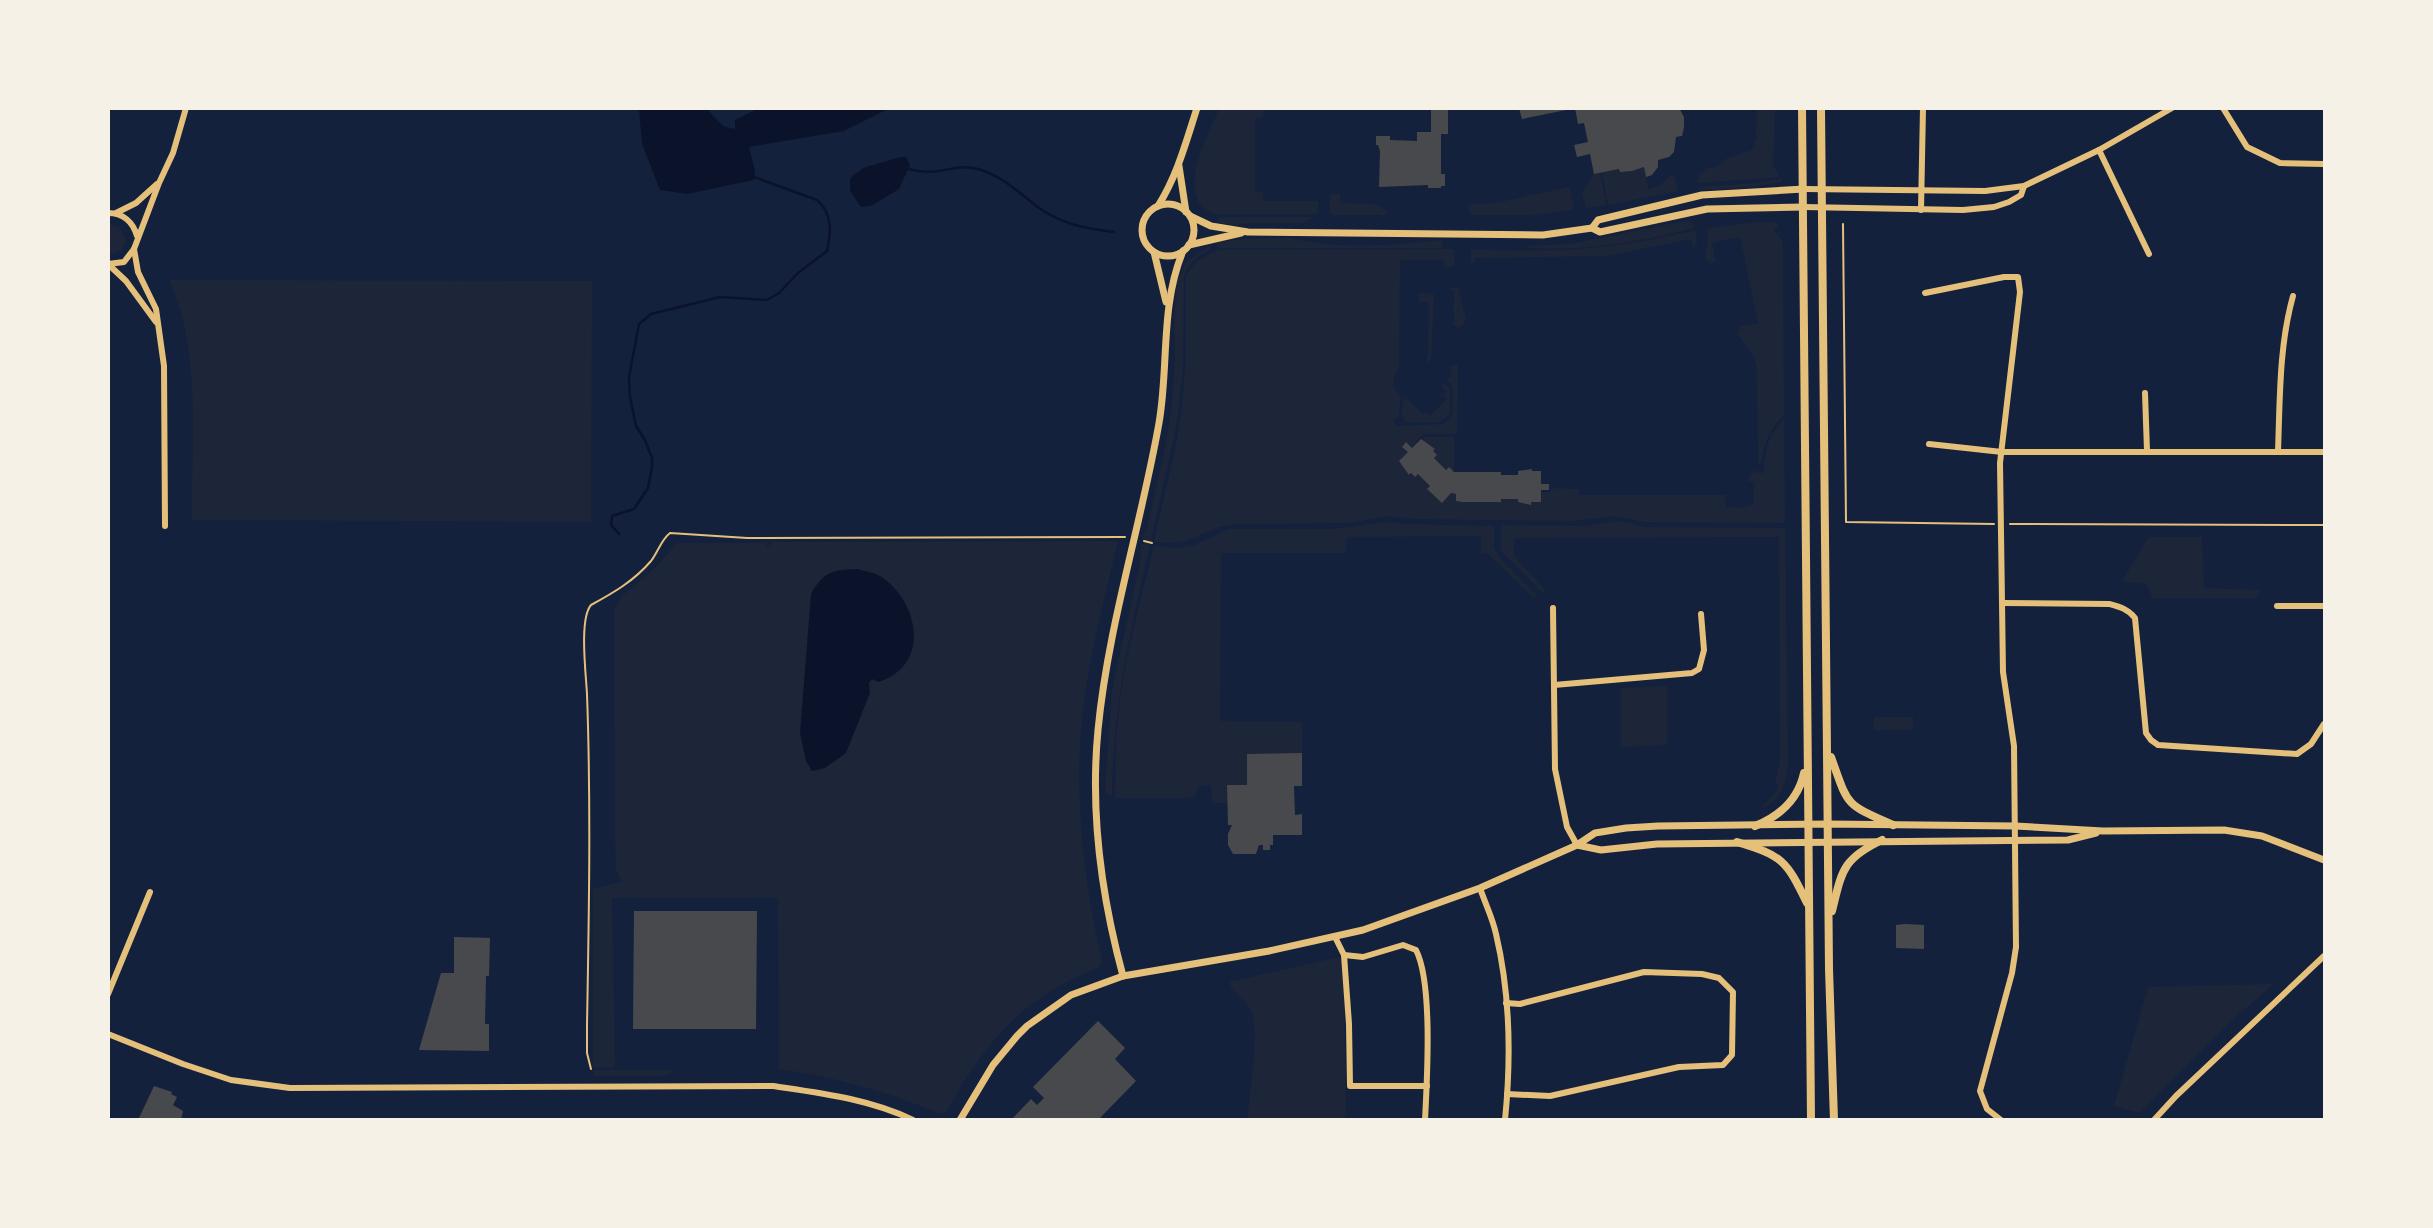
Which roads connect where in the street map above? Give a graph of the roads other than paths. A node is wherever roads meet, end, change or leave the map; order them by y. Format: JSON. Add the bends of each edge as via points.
{"nodes":[{"id":1,"x":186,"y":108,"type":"edge"},
{"id":2,"x":1197,"y":108,"type":"edge"},
{"id":3,"x":1802,"y":108,"type":"edge"},
{"id":4,"x":1821,"y":108,"type":"edge"},
{"id":5,"x":1923,"y":108,"type":"edge"},
{"id":6,"x":2172,"y":108,"type":"edge"},
{"id":7,"x":2223,"y":108,"type":"edge"},
{"id":8,"x":2099,"y":150,"type":"junction"},
{"id":9,"x":2325,"y":164,"type":"edge"},
{"id":10,"x":1179,"y":165,"type":"junction"},
{"id":11,"x":159,"y":183,"type":"junction"},
{"id":12,"x":2024,"y":186,"type":"junction"},
{"id":13,"x":1804,"y":189,"type":"junction"},
{"id":14,"x":1822,"y":190,"type":"junction"},
{"id":15,"x":1921,"y":190,"type":"junction"},
{"id":16,"x":1158,"y":207,"type":"junction"},
{"id":17,"x":1804,"y":207,"type":"junction"},
{"id":18,"x":1822,"y":208,"type":"junction"},
{"id":19,"x":1921,"y":210,"type":"junction"},
{"id":20,"x":112,"y":213,"type":"edge"},
{"id":21,"x":1188,"y":214,"type":"junction"},
{"id":22,"x":1592,"y":228,"type":"junction"},
{"id":23,"x":1248,"y":232,"type":"junction"},
{"id":24,"x":138,"y":237,"type":"junction"},
{"id":25,"x":1189,"y":245,"type":"junction"},
{"id":26,"x":134,"y":249,"type":"junction"},
{"id":27,"x":1183,"y":251,"type":"junction"},
{"id":28,"x":1154,"y":252,"type":"junction"},
{"id":29,"x":2149,"y":254,"type":"dead end"},
{"id":30,"x":109,"y":264,"type":"edge"},
{"id":31,"x":1925,"y":293,"type":"dead end"},
{"id":32,"x":2293,"y":296,"type":"dead end"},
{"id":33,"x":1168,"y":309,"type":"junction"},
{"id":34,"x":156,"y":322,"type":"junction"},
{"id":35,"x":2145,"y":393,"type":"dead end"},
{"id":36,"x":1929,"y":444,"type":"dead end"},
{"id":37,"x":2147,"y":451,"type":"junction"},
{"id":38,"x":2278,"y":451,"type":"junction"},
{"id":39,"x":2002,"y":452,"type":"junction"},
{"id":40,"x":2325,"y":452,"type":"edge"},
{"id":41,"x":165,"y":526,"type":"dead end"},
{"id":42,"x":2002,"y":603,"type":"junction"},
{"id":43,"x":2277,"y":606,"type":"dead end"},
{"id":44,"x":2325,"y":606,"type":"edge"},
{"id":45,"x":1553,"y":608,"type":"dead end"},
{"id":46,"x":1702,"y":614,"type":"dead end"},
{"id":47,"x":1554,"y":685,"type":"junction"},
{"id":48,"x":2325,"y":724,"type":"edge"},
{"id":49,"x":1828,"y":751,"type":"junction"},
{"id":50,"x":1808,"y":757,"type":"junction"},
{"id":51,"x":1828,"y":824,"type":"junction"},
{"id":52,"x":1808,"y":825,"type":"junction"},
{"id":53,"x":1892,"y":825,"type":"junction"},
{"id":54,"x":1755,"y":826,"type":"junction"},
{"id":55,"x":2015,"y":826,"type":"junction"},
{"id":56,"x":2103,"y":831,"type":"junction"},
{"id":57,"x":1882,"y":840,"type":"junction"},
{"id":58,"x":1808,"y":841,"type":"junction"},
{"id":59,"x":1828,"y":841,"type":"junction"},
{"id":60,"x":2015,"y":841,"type":"junction"},
{"id":61,"x":1737,"y":842,"type":"junction"},
{"id":62,"x":1577,"y":845,"type":"junction"},
{"id":63,"x":2325,"y":860,"type":"edge"},
{"id":64,"x":1480,"y":888,"type":"junction"},
{"id":65,"x":150,"y":892,"type":"dead end"},
{"id":66,"x":1809,"y":907,"type":"junction"},
{"id":67,"x":1829,"y":920,"type":"junction"},
{"id":68,"x":1335,"y":937,"type":"junction"},
{"id":69,"x":1344,"y":955,"type":"junction"},
{"id":70,"x":2325,"y":956,"type":"edge"},
{"id":71,"x":1123,"y":976,"type":"junction"},
{"id":72,"x":108,"y":994,"type":"edge"},
{"id":73,"x":1506,"y":1003,"type":"junction"},
{"id":74,"x":108,"y":1034,"type":"edge"},
{"id":75,"x":1427,"y":1086,"type":"junction"},
{"id":76,"x":1507,"y":1094,"type":"junction"},
{"id":77,"x":1811,"y":1118,"type":"edge"},
{"id":78,"x":913,"y":1119,"type":"edge"},
{"id":79,"x":960,"y":1119,"type":"edge"},
{"id":80,"x":1425,"y":1119,"type":"edge"},
{"id":81,"x":1505,"y":1119,"type":"edge"},
{"id":82,"x":1834,"y":1119,"type":"edge"},
{"id":83,"x":2001,"y":1119,"type":"edge"},
{"id":84,"x":2154,"y":1119,"type":"edge"}],
"edges":[{"from":1,"to":11,"type":"street"},
{"from":2,"to":10,"type":"street"},
{"from":3,"to":13,"type":"main road"},
{"from":4,"to":14,"type":"main road"},
{"from":5,"to":15,"type":"street"},
{"from":6,"to":8,"type":"street"},
{"from":7,"to":9,"type":"street","via":[[2248,147],[2280,163]]},
{"from":8,"to":12,"type":"street"},
{"from":8,"to":29,"type":"street"},
{"from":10,"to":16,"type":"street"},
{"from":10,"to":21,"type":"street"},
{"from":11,"to":20,"type":"street","via":[[136,203]]},
{"from":11,"to":24,"type":"street"},
{"from":12,"to":15,"type":"street"},
{"from":12,"to":19,"type":"street","via":[[2021,195],[1994,207]]},
{"from":13,"to":14,"type":"street"},
{"from":13,"to":17,"type":"main road"},
{"from":13,"to":22,"type":"street","via":[[1702,195],[1598,219]]},
{"from":14,"to":15,"type":"street"},
{"from":14,"to":18,"type":"main road"},
{"from":15,"to":19,"type":"street"},
{"from":16,"to":21,"type":"street","via":[[1173,205]]},
{"from":16,"to":28,"type":"street","via":[[1147,215],[1143,228],[1145,242]]},
{"from":17,"to":18,"type":"street"},
{"from":17,"to":22,"type":"street","via":[[1707,209],[1600,232]]},
{"from":17,"to":50,"type":"main road"},
{"from":18,"to":19,"type":"street"},
{"from":18,"to":49,"type":"main road"},
{"from":20,"to":24,"type":"street","via":[[132,223]]},
{"from":21,"to":23,"type":"street","via":[[1211,226]]},
{"from":21,"to":25,"type":"street","via":[[1194,228]]},
{"from":22,"to":23,"type":"street","via":[[1543,235]]},
{"from":23,"to":25,"type":"street"},
{"from":24,"to":26,"type":"street"},
{"from":25,"to":27,"type":"street"},
{"from":26,"to":30,"type":"street","via":[[124,262]]},
{"from":26,"to":34,"type":"street"},
{"from":27,"to":28,"type":"street","via":[[1171,256]]},
{"from":27,"to":33,"type":"street","via":[[1173,274]]},
{"from":28,"to":33,"type":"street"},
{"from":30,"to":34,"type":"street"},
{"from":31,"to":39,"type":"street","via":[[2018,276]]},
{"from":32,"to":38,"type":"street","via":[[2281,370]]},
{"from":33,"to":71,"type":"street","via":[[1160,420],[1105,675],[1098,730],[1097,837],[1103,889]]},
{"from":34,"to":41,"type":"street","via":[[164,366]]},
{"from":35,"to":37,"type":"street"},
{"from":36,"to":39,"type":"street"},
{"from":37,"to":38,"type":"street"},
{"from":37,"to":39,"type":"street"},
{"from":38,"to":40,"type":"street"},
{"from":39,"to":42,"type":"street"},
{"from":42,"to":48,"type":"street","via":[[2109,604],[2130,612],[2135,618],[2146,733],[2158,745],[2297,754]]},
{"from":42,"to":55,"type":"street","via":[[2003,672],[2014,746]]},
{"from":43,"to":44,"type":"street"},
{"from":45,"to":47,"type":"street"},
{"from":46,"to":47,"type":"street","via":[[1704,650],[1699,669],[1692,673]]},
{"from":47,"to":62,"type":"street","via":[[1555,769],[1567,827]]},
{"from":49,"to":51,"type":"main road"},
{"from":49,"to":53,"type":"main road","via":[[1847,800],[1854,808]]},
{"from":50,"to":52,"type":"main road"},
{"from":50,"to":54,"type":"main road","via":[[1801,785],[1789,803]]},
{"from":51,"to":52,"type":"street"},
{"from":51,"to":53,"type":"street"},
{"from":51,"to":59,"type":"main road"},
{"from":52,"to":54,"type":"street"},
{"from":52,"to":58,"type":"main road"},
{"from":53,"to":55,"type":"street"},
{"from":54,"to":62,"type":"street","via":[[1626,828],[1595,833]]},
{"from":55,"to":56,"type":"street"},
{"from":55,"to":60,"type":"street"},
{"from":56,"to":60,"type":"street","via":[[2068,840]]},
{"from":56,"to":63,"type":"street","via":[[2224,830],[2262,836]]},
{"from":57,"to":59,"type":"street"},
{"from":57,"to":60,"type":"street"},
{"from":57,"to":67,"type":"main road","via":[[1864,848],[1843,870]]},
{"from":58,"to":59,"type":"street"},
{"from":58,"to":61,"type":"street"},
{"from":58,"to":66,"type":"main road"},
{"from":59,"to":67,"type":"main road"},
{"from":60,"to":83,"type":"street","via":[[2016,947],[1980,1091],[1987,1109]]},
{"from":61,"to":62,"type":"street","via":[[1601,850]]},
{"from":61,"to":66,"type":"main road","via":[[1768,851],[1790,868]]},
{"from":62,"to":64,"type":"street"},
{"from":64,"to":68,"type":"street"},
{"from":64,"to":73,"type":"street","via":[[1496,933]]},
{"from":65,"to":72,"type":"street"},
{"from":66,"to":77,"type":"main road"},
{"from":67,"to":82,"type":"main road"},
{"from":68,"to":69,"type":"street"},
{"from":68,"to":71,"type":"street"},
{"from":69,"to":75,"type":"street","via":[[1350,1086]]},
{"from":69,"to":75,"type":"street","via":[[1363,957],[1402,945],[1416,950],[1425,993]]},
{"from":70,"to":84,"type":"street"},
{"from":71,"to":79,"type":"street","via":[[1071,995],[1027,1026],[993,1065]]},
{"from":73,"to":76,"type":"street"},
{"from":73,"to":76,"type":"street","via":[[1520,1004],[1644,972],[1702,974],[1719,978],[1733,992],[1732,1055],[1723,1065],[1679,1068],[1550,1096]]},
{"from":74,"to":78,"type":"street","via":[[231,1080],[290,1088],[773,1086]]},
{"from":75,"to":80,"type":"street"},
{"from":76,"to":81,"type":"street"}]}
